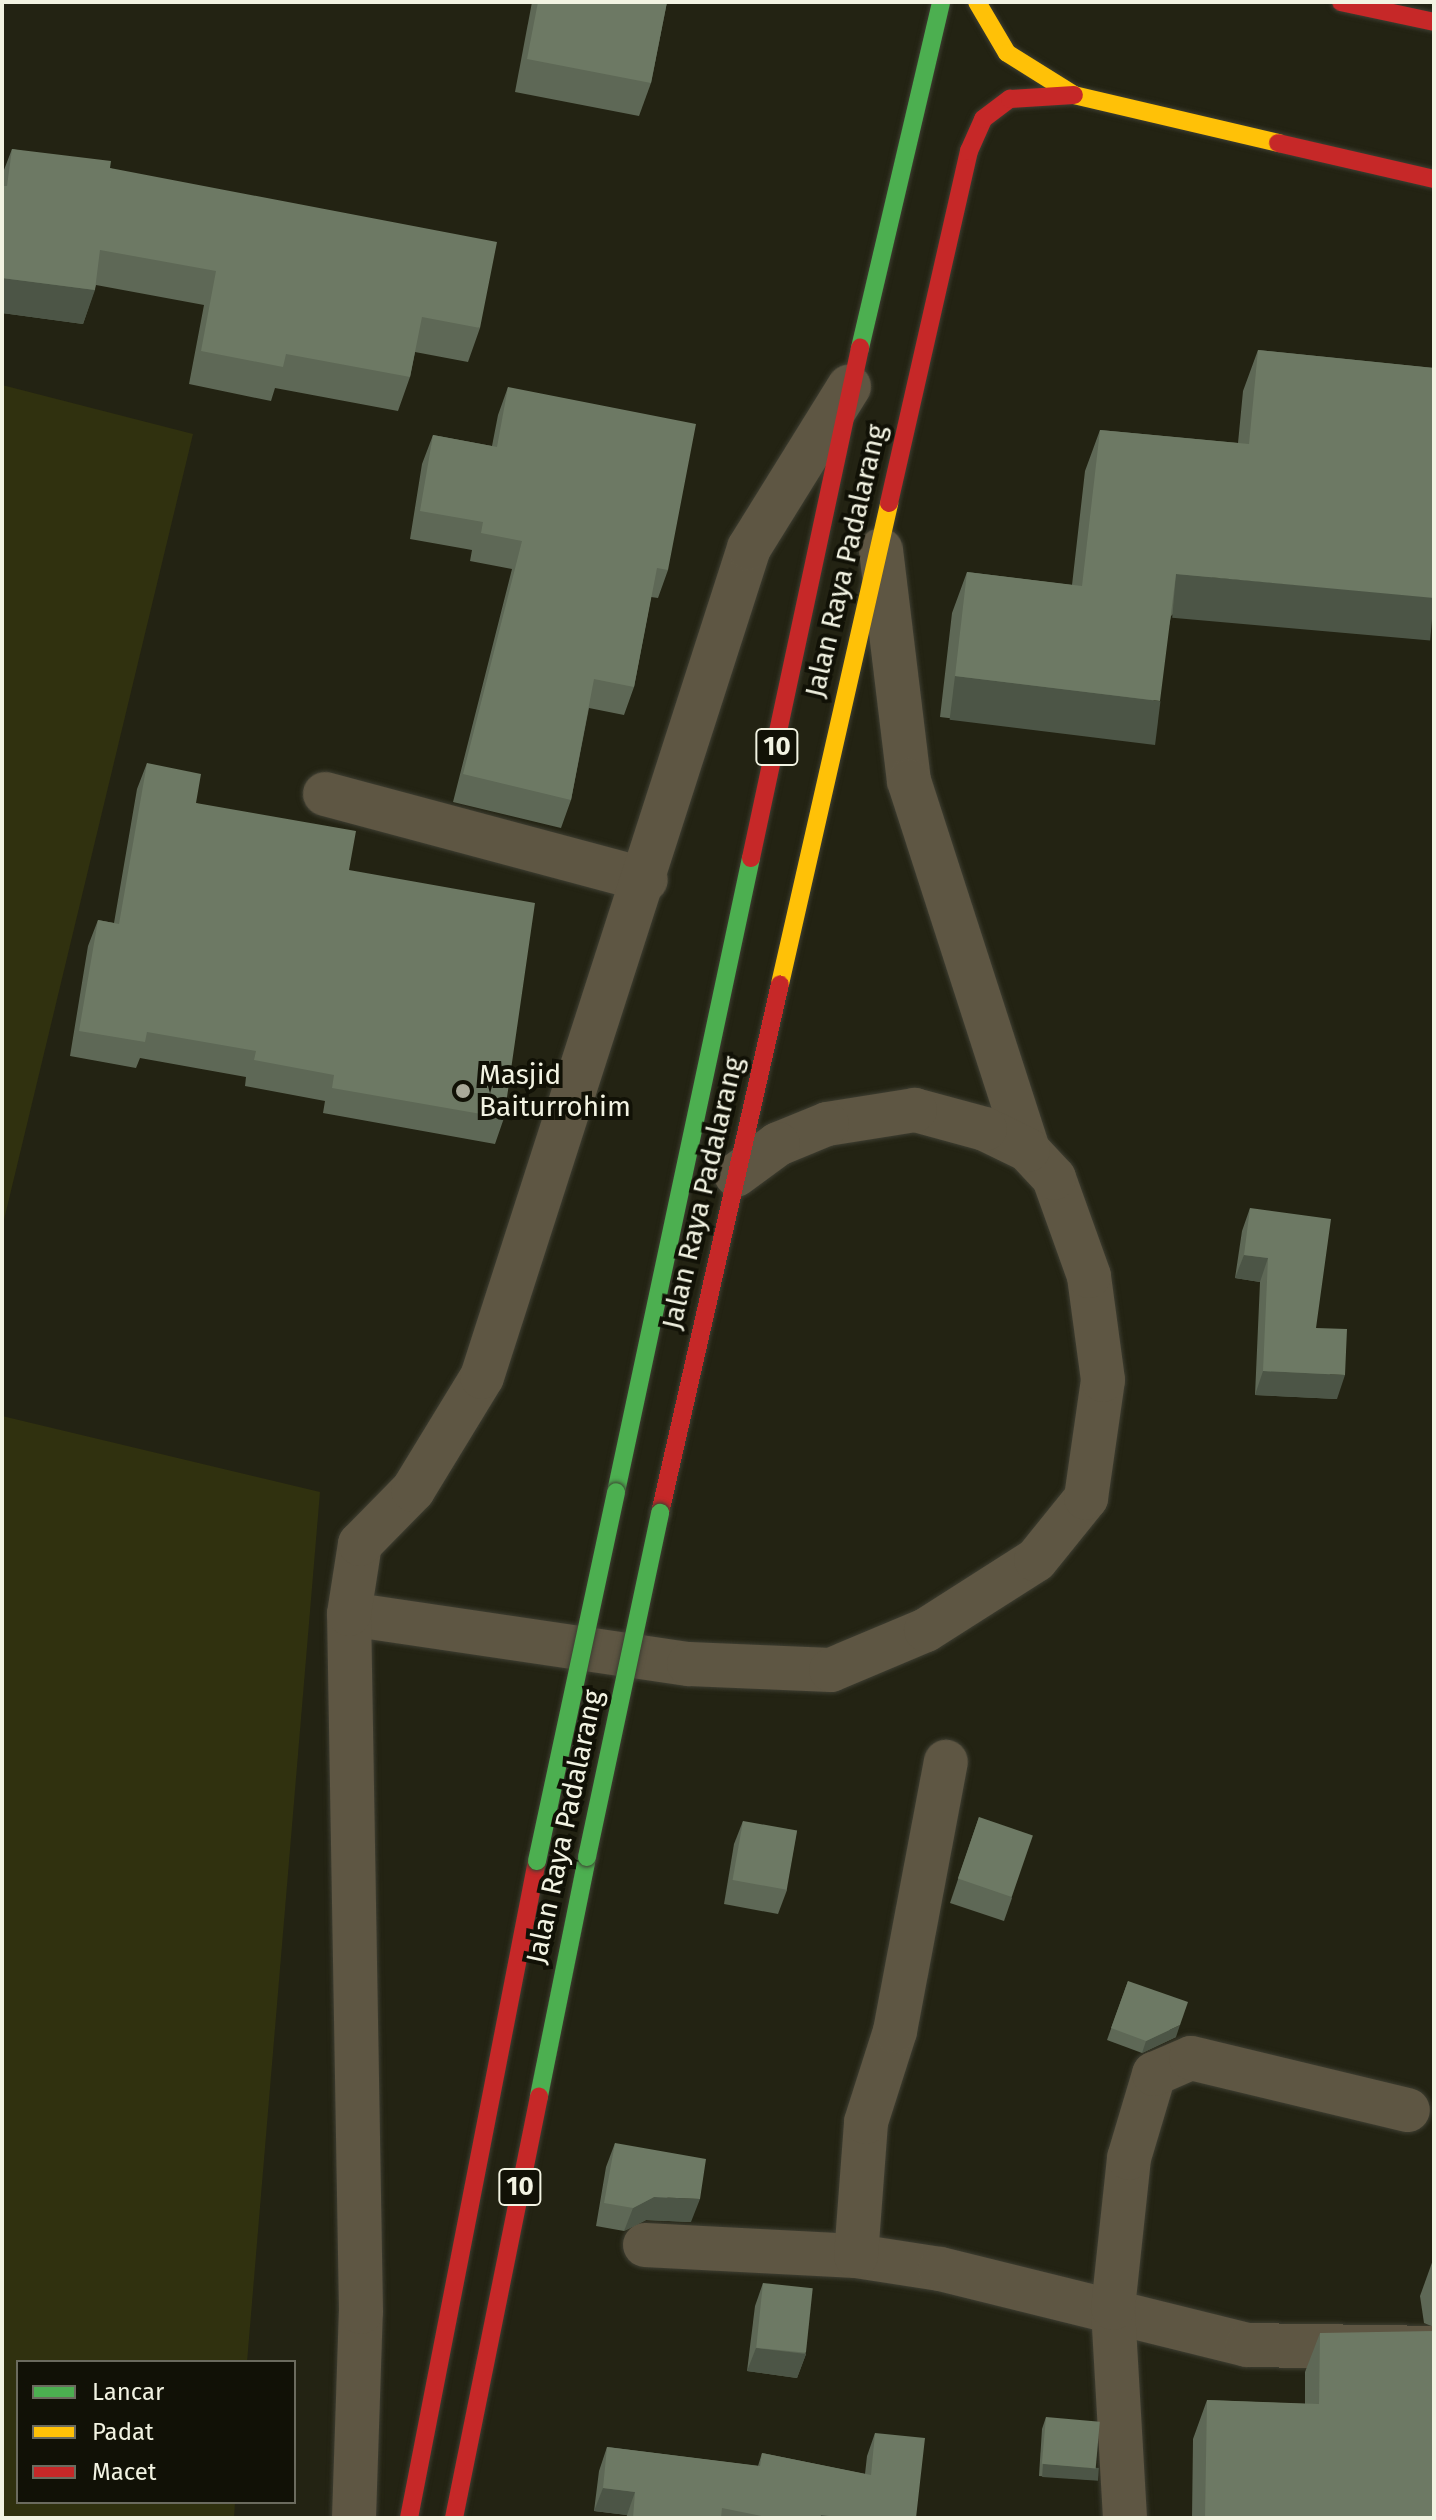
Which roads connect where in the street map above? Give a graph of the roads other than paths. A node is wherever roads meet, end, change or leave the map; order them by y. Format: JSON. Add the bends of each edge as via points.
{"nodes":[{"id":1,"x":941,"y":2,"type":"edge"},
{"id":2,"x":977,"y":2,"type":"edge"},
{"id":3,"x":1341,"y":2,"type":"edge"},
{"id":4,"x":1434,"y":22,"type":"edge"},
{"id":5,"x":1074,"y":95,"type":"junction"},
{"id":6,"x":1434,"y":179,"type":"edge"},
{"id":7,"x":859,"y":371,"type":"junction"},
{"id":8,"x":880,"y":540,"type":"junction"},
{"id":9,"x":325,"y":794,"type":"dead end"},
{"id":10,"x":646,"y":880,"type":"junction"},
{"id":11,"x":1028,"y":1150,"type":"junction"},
{"id":12,"x":736,"y":1175,"type":"junction"},
{"id":13,"x":349,"y":1614,"type":"junction"},
{"id":14,"x":946,"y":1762,"type":"dead end"},
{"id":15,"x":1408,"y":2110,"type":"dead end"},
{"id":16,"x":645,"y":2245,"type":"dead end"},
{"id":17,"x":856,"y":2256,"type":"junction"},
{"id":18,"x":1113,"y":2308,"type":"junction"},
{"id":19,"x":1434,"y":2348,"type":"edge"},
{"id":20,"x":354,"y":2518,"type":"edge"},
{"id":21,"x":409,"y":2518,"type":"edge"},
{"id":22,"x":454,"y":2518,"type":"edge"},
{"id":23,"x":1125,"y":2518,"type":"edge"}],
"edges":[{"from":1,"to":7,"type":"main road","name":"Jalan Raya Padalarang","number":"10"},
{"from":2,"to":5,"type":"main road","via":[[1007,53]]},
{"from":3,"to":4,"type":"main road"},
{"from":5,"to":6,"type":"main road"},
{"from":5,"to":8,"type":"main road","name":"Jalan Raya Padalarang","number":"10","via":[[1010,99],[977,130]]},
{"from":7,"to":10,"type":"street","via":[[749,548]]},
{"from":7,"to":21,"type":"main road","name":"Jalan Raya Padalarang","number":"10","bridge":true,"via":[[537,1861]]},
{"from":8,"to":11,"type":"street","via":[[909,781]]},
{"from":8,"to":12,"type":"main road","name":"Jalan Raya Padalarang","number":"10"},
{"from":9,"to":10,"type":"street"},
{"from":10,"to":13,"type":"street","via":[[482,1377],[413,1490],[360,1544]]},
{"from":11,"to":12,"type":"street","via":[[943,1114],[868,1113],[778,1144]]},
{"from":11,"to":13,"type":"street","via":[[1054,1178],[1072,1214],[1104,1360],[1086,1498],[1036,1560],[1007,1583],[926,1630],[831,1670],[689,1664]]},
{"from":12,"to":22,"type":"main road","name":"Jalan Raya Padalarang","number":"10","bridge":true,"via":[[587,1857]]},
{"from":13,"to":20,"type":"street","via":[[361,2312]]},
{"from":14,"to":17,"type":"street","via":[[895,2031],[866,2122]]},
{"from":15,"to":18,"type":"street","via":[[1191,2058],[1170,2063],[1154,2074],[1137,2115]]},
{"from":16,"to":17,"type":"street"},
{"from":17,"to":18,"type":"street"},
{"from":18,"to":19,"type":"street","via":[[1247,2345]]},
{"from":18,"to":23,"type":"street"}]}
